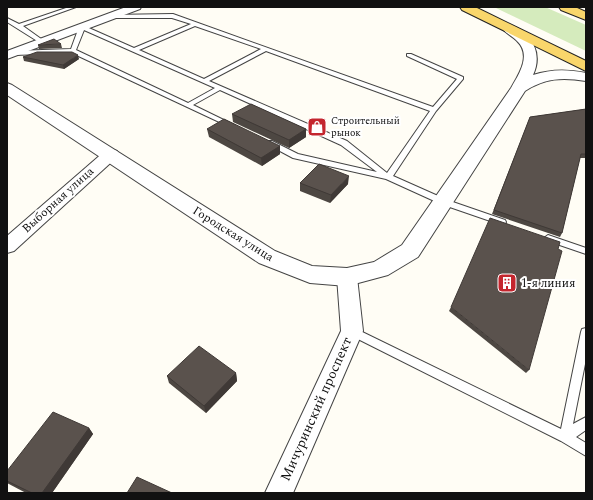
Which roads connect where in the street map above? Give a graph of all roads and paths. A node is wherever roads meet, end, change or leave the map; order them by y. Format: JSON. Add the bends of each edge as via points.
{"nodes":[{"id":1,"x":74,"y":7,"type":"edge"},
{"id":2,"x":136,"y":7,"type":"edge"},
{"id":3,"x":466,"y":7,"type":"edge"},
{"id":4,"x":565,"y":7,"type":"edge"},
{"id":5,"x":111,"y":16,"type":"junction"},
{"id":6,"x":586,"y":16,"type":"edge"},
{"id":7,"x":7,"y":20,"type":"edge"},
{"id":8,"x":195,"y":24,"type":"junction"},
{"id":9,"x":18,"y":26,"type":"junction"},
{"id":10,"x":82,"y":27,"type":"junction"},
{"id":11,"x":509,"y":29,"type":"junction"},
{"id":12,"x":42,"y":42,"type":"junction"},
{"id":13,"x":266,"y":49,"type":"junction"},
{"id":14,"x":135,"y":50,"type":"junction"},
{"id":15,"x":73,"y":51,"type":"junction"},
{"id":16,"x":11,"y":54,"type":"edge"},
{"id":17,"x":409,"y":55,"type":"dead end"},
{"id":18,"x":586,"y":68,"type":"edge"},
{"id":19,"x":586,"y":77,"type":"edge"},
{"id":20,"x":204,"y":81,"type":"junction"},
{"id":21,"x":7,"y":88,"type":"edge"},
{"id":22,"x":220,"y":88,"type":"junction"},
{"id":23,"x":519,"y":88,"type":"junction"},
{"id":24,"x":188,"y":105,"type":"junction"},
{"id":25,"x":434,"y":110,"type":"junction"},
{"id":26,"x":239,"y":129,"type":"edge"},
{"id":27,"x":260,"y":139,"type":"edge"},
{"id":28,"x":110,"y":154,"type":"junction"},
{"id":29,"x":388,"y":177,"type":"junction"},
{"id":30,"x":444,"y":202,"type":"junction"},
{"id":31,"x":511,"y":226,"type":"edge"},
{"id":32,"x":541,"y":236,"type":"edge"},
{"id":33,"x":7,"y":246,"type":"edge"},
{"id":34,"x":586,"y":251,"type":"edge"},
{"id":35,"x":346,"y":277,"type":"junction"},
{"id":36,"x":352,"y":331,"type":"junction"},
{"id":37,"x":586,"y":332,"type":"edge"},
{"id":38,"x":586,"y":423,"type":"edge"},
{"id":39,"x":565,"y":437,"type":"junction"},
{"id":40,"x":586,"y":450,"type":"edge"},
{"id":41,"x":279,"y":493,"type":"edge"}],
"edges":[{"from":1,"to":9,"type":"lane"},
{"from":2,"to":5,"type":"street"},
{"from":3,"to":11,"type":"main road"},
{"from":4,"to":6,"type":"main road"},
{"from":5,"to":8,"type":"lane","via":[[173,16]]},
{"from":5,"to":10,"type":"street"},
{"from":7,"to":9,"type":"lane"},
{"from":8,"to":13,"type":"lane"},
{"from":8,"to":14,"type":"lane"},
{"from":9,"to":12,"type":"lane"},
{"from":10,"to":12,"type":"street"},
{"from":10,"to":14,"type":"lane"},
{"from":10,"to":15,"type":"lane"},
{"from":11,"to":18,"type":"main road"},
{"from":11,"to":23,"type":"street","name":"Городская улица","via":[[522,38],[531,56],[530,66]]},
{"from":12,"to":16,"type":"street"},
{"from":13,"to":20,"type":"lane"},
{"from":13,"to":25,"type":"lane"},
{"from":14,"to":20,"type":"lane"},
{"from":15,"to":16,"type":"lane"},
{"from":15,"to":24,"type":"lane"},
{"from":17,"to":25,"type":"lane","via":[[461,78]]},
{"from":19,"to":23,"type":"street","via":[[550,74],[534,78]]},
{"from":20,"to":22,"type":"lane"},
{"from":21,"to":28,"type":"street","name":"Городская улица"},
{"from":22,"to":24,"type":"lane"},
{"from":22,"to":29,"type":"lane","via":[[344,142]]},
{"from":23,"to":30,"type":"street","name":"Городская улица"},
{"from":24,"to":26,"type":"lane"},
{"from":25,"to":29,"type":"lane"},
{"from":27,"to":29,"type":"lane","via":[[296,156]]},
{"from":28,"to":33,"type":"street","name":"Выборная улица"},
{"from":28,"to":35,"type":"street","name":"Городская улица","via":[[267,257],[310,274]]},
{"from":29,"to":30,"type":"lane"},
{"from":30,"to":31,"type":"lane"},
{"from":30,"to":35,"type":"street","name":"Городская улица","via":[[410,251],[380,269]]},
{"from":32,"to":34,"type":"lane"},
{"from":35,"to":36,"type":"street","name":"Мичуринский проспект"},
{"from":36,"to":39,"type":"lane"},
{"from":36,"to":41,"type":"street","name":"Мичуринский проспект"},
{"from":37,"to":39,"type":"lane"},
{"from":38,"to":39,"type":"lane"},
{"from":39,"to":40,"type":"lane"}]}
